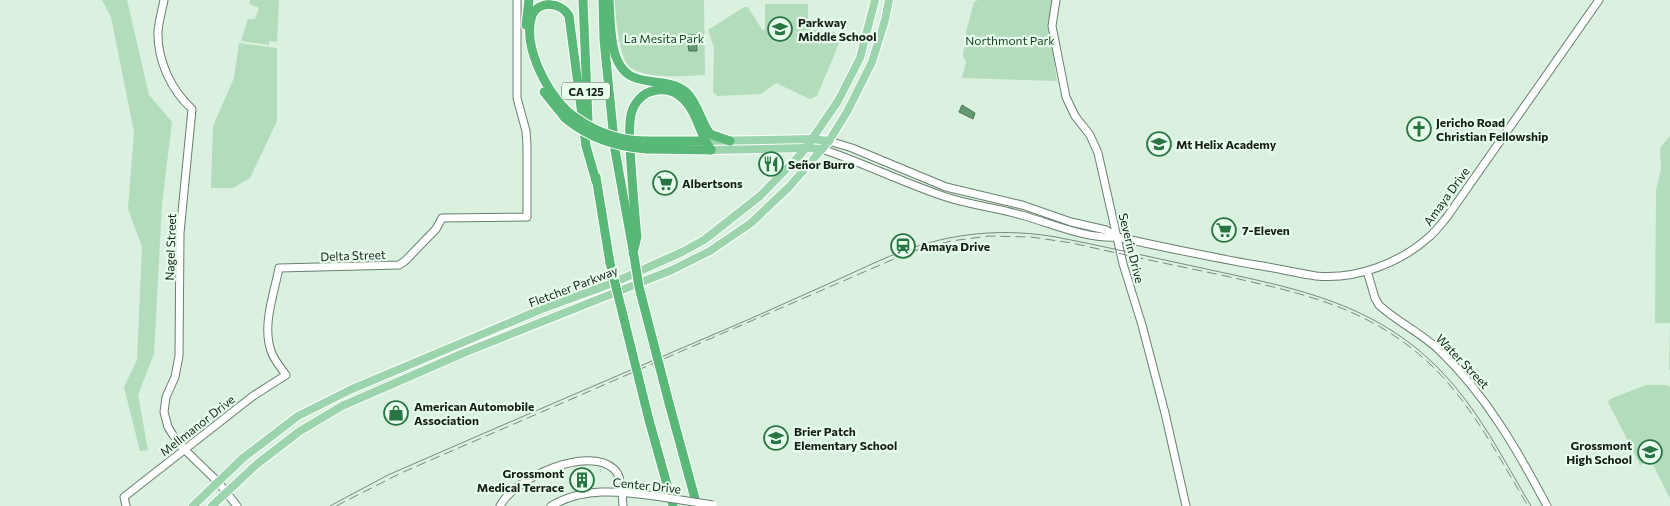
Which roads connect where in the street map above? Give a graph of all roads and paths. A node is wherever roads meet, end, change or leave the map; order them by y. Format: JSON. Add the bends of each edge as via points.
{"nodes":[{"id":1,"x":164,"y":0,"type":"edge"},
{"id":2,"x":517,"y":0,"type":"edge"},
{"id":3,"x":529,"y":0,"type":"edge"},
{"id":4,"x":582,"y":0,"type":"edge"},
{"id":5,"x":603,"y":0,"type":"edge"},
{"id":6,"x":609,"y":0,"type":"edge"},
{"id":7,"x":875,"y":0,"type":"edge"},
{"id":8,"x":889,"y":0,"type":"edge"},
{"id":9,"x":1056,"y":0,"type":"edge"},
{"id":10,"x":1599,"y":0,"type":"edge"},
{"id":11,"x":566,"y":114,"type":"junction"},
{"id":12,"x":812,"y":139,"type":"junction"},
{"id":13,"x":704,"y":141,"type":"junction"},
{"id":14,"x":730,"y":141,"type":"junction"},
{"id":15,"x":829,"y":141,"type":"junction"},
{"id":16,"x":647,"y":145,"type":"junction"},
{"id":17,"x":806,"y":148,"type":"junction"},
{"id":18,"x":822,"y":149,"type":"junction"},
{"id":19,"x":711,"y":150,"type":"junction"},
{"id":20,"x":596,"y":181,"type":"junction"},
{"id":21,"x":1117,"y":236,"type":"junction"},
{"id":22,"x":633,"y":254,"type":"junction"},
{"id":23,"x":1367,"y":271,"type":"junction"},
{"id":24,"x":286,"y":375,"type":"joint"},
{"id":25,"x":184,"y":449,"type":"junction"},
{"id":26,"x":662,"y":466,"type":"junction"},
{"id":27,"x":218,"y":482,"type":"junction"},
{"id":28,"x":226,"y":492,"type":"junction"},
{"id":29,"x":622,"y":492,"type":"junction"},
{"id":30,"x":126,"y":506,"type":"edge"},
{"id":31,"x":193,"y":506,"type":"edge"},
{"id":32,"x":212,"y":506,"type":"edge"},
{"id":33,"x":237,"y":506,"type":"edge"},
{"id":34,"x":500,"y":506,"type":"edge"},
{"id":35,"x":551,"y":506,"type":"edge"},
{"id":36,"x":623,"y":506,"type":"edge"},
{"id":37,"x":668,"y":506,"type":"edge"},
{"id":38,"x":673,"y":506,"type":"edge"},
{"id":39,"x":697,"y":506,"type":"edge"},
{"id":40,"x":716,"y":506,"type":"edge"},
{"id":41,"x":1186,"y":506,"type":"edge"},
{"id":42,"x":1547,"y":506,"type":"edge"}],
"edges":[{"from":1,"to":25,"type":"street","name":"Nagel Street","via":[[158,31],[162,60],[171,83],[192,109],[180,233],[179,356],[164,407],[168,427]]},
{"from":2,"to":24,"type":"street","name":"Delta Street","via":[[517,84],[527,145],[527,217],[442,218],[436,229],[399,265],[279,268],[268,322],[268,341],[272,354]]},
{"from":3,"to":11,"type":"highway","via":[[526,42],[531,65],[545,95]]},
{"from":4,"to":20,"type":"highway","number":"CA 125","via":[[588,114]]},
{"from":5,"to":22,"type":"highway","number":"CA 125","via":[[614,150]]},
{"from":6,"to":14,"type":"highway","via":[[616,59],[620,67],[634,78],[678,86],[692,99],[710,134]]},
{"from":7,"to":12,"type":"main road","name":"Fletcher Parkway","via":[[860,58],[838,101]]},
{"from":8,"to":15,"type":"main road","name":"Fletcher Parkway","via":[[872,62]]},
{"from":9,"to":21,"type":"street","name":"Severin Drive","via":[[1052,25],[1066,97],[1098,154]]},
{"from":10,"to":23,"type":"street","name":"Amaya Drive","via":[[1442,223],[1406,254]]},
{"from":11,"to":16,"type":"highway","bridge":true,"via":[[610,136]]},
{"from":11,"to":20,"type":"highway","via":[[544,83],[534,56],[532,16],[546,3],[557,4],[569,16],[586,146]]},
{"from":12,"to":14,"type":"main road","name":"Amaya Drive"},
{"from":12,"to":15,"type":"main road","name":"Amaya Drive"},
{"from":12,"to":17,"type":"main road","name":"Fletcher Parkway"},
{"from":13,"to":14,"type":"main road","name":"Amaya Drive"},
{"from":13,"to":16,"type":"highway"},
{"from":13,"to":19,"type":"highway"},
{"from":13,"to":22,"type":"highway","via":[[688,105],[674,92],[655,90],[637,101],[630,126],[637,237]]},
{"from":15,"to":18,"type":"main road","name":"Fletcher Parkway"},
{"from":15,"to":21,"type":"street","name":"Amaya Drive","via":[[946,187],[1022,205]]},
{"from":16,"to":19,"type":"highway"},
{"from":17,"to":18,"type":"main road","name":"Amaya Drive"},
{"from":17,"to":19,"type":"main road","name":"Amaya Drive"},
{"from":17,"to":27,"type":"main road","name":"Fletcher Parkway","via":[[760,196],[704,240],[613,283],[352,389],[298,416]]},
{"from":18,"to":21,"type":"street","name":"Amaya Drive","via":[[944,196],[1070,230],[1106,238]]},
{"from":18,"to":28,"type":"main road","name":"Fletcher Parkway","via":[[751,223],[710,251],[672,270],[466,352],[342,406],[300,431]]},
{"from":20,"to":26,"type":"highway","number":"CA 125","bridge":true,"via":[[610,263]]},
{"from":21,"to":23,"type":"street","name":"Amaya Drive","via":[[1316,276]]},
{"from":21,"to":41,"type":"street","name":"Severin Drive","via":[[1165,413]]},
{"from":22,"to":39,"type":"highway","number":"CA 125","bridge":true},
{"from":23,"to":42,"type":"street","name":"Water Street","via":[[1379,305],[1439,350],[1481,396]]},
{"from":24,"to":25,"type":"street","name":"Mellmanor Drive","via":[[252,396]]},
{"from":25,"to":27,"type":"street","name":"Nagel Street"},
{"from":25,"to":30,"type":"street","name":"Mellmanor Drive","via":[[124,497]]},
{"from":26,"to":37,"type":"highway"},
{"from":26,"to":38,"type":"highway","number":"CA 125"},
{"from":27,"to":28,"type":"street","name":"Nagel Street"},
{"from":27,"to":31,"type":"main road","name":"Fletcher Parkway"},
{"from":28,"to":32,"type":"main road","name":"Fletcher Parkway"},
{"from":28,"to":33,"type":"street","name":"Nagel Street"},
{"from":29,"to":34,"type":"street","via":[[620,476],[615,470],[606,464],[580,462],[537,474],[509,493]]},
{"from":29,"to":35,"type":"street","name":"Center Drive","via":[[574,495]]},
{"from":29,"to":36,"type":"street"},
{"from":29,"to":40,"type":"street","name":"Center Drive","bridge":true}]}
